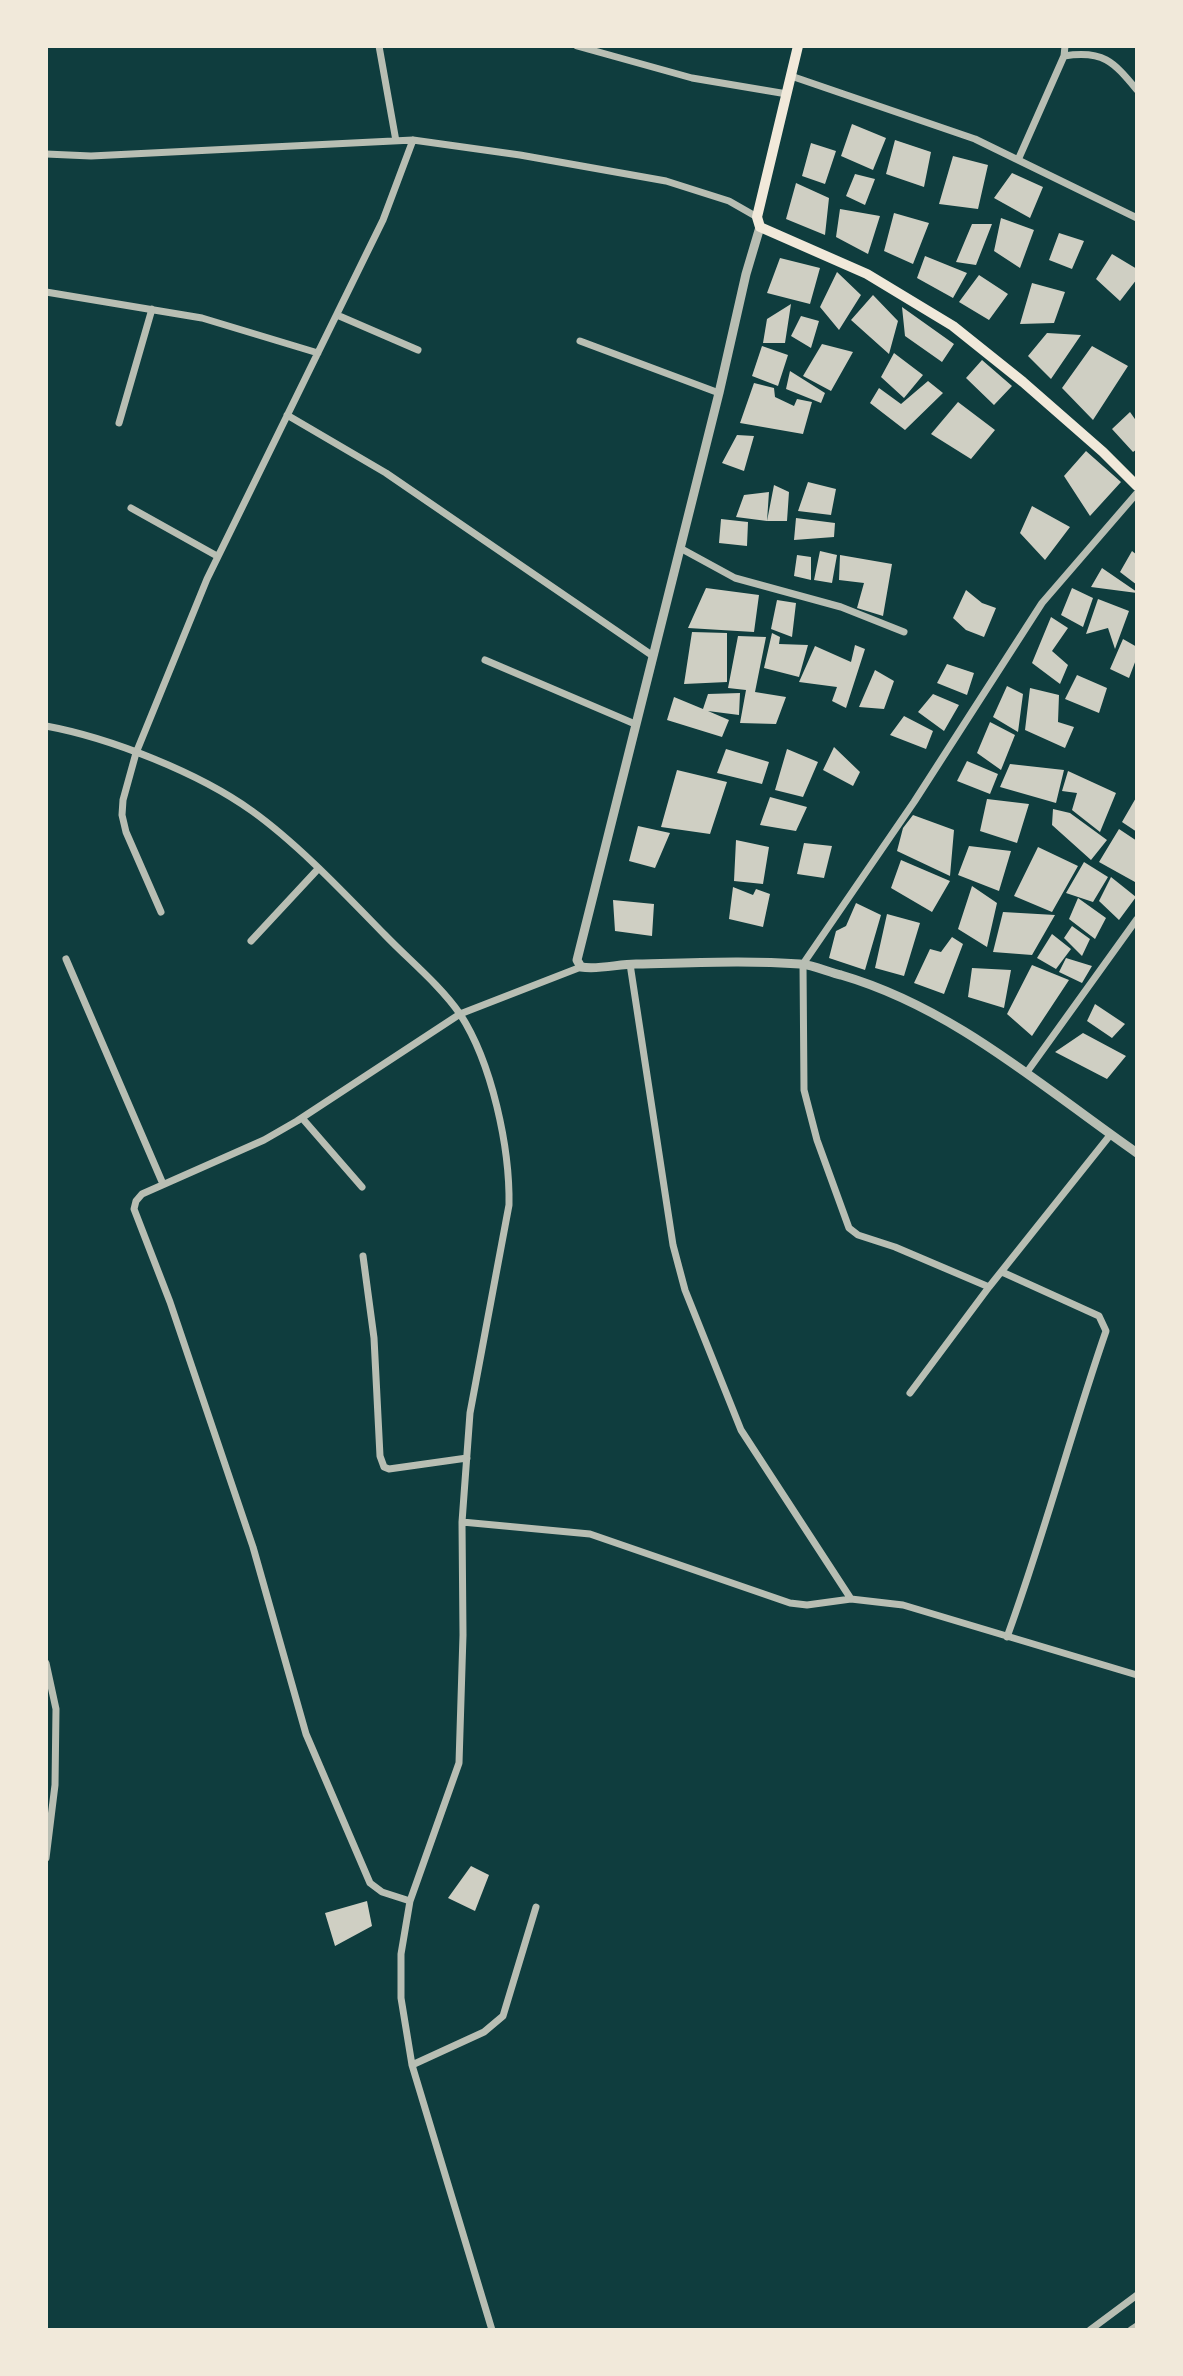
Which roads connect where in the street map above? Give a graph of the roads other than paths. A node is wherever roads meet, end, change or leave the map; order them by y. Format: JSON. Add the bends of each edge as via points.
{"nodes":[{"id":1,"x":379,"y":46,"type":"edge"},
{"id":2,"x":577,"y":46,"type":"edge"},
{"id":3,"x":798,"y":46,"type":"edge"},
{"id":4,"x":1065,"y":46,"type":"edge"},
{"id":5,"x":1064,"y":56,"type":"junction"},
{"id":6,"x":791,"y":76,"type":"junction"},
{"id":7,"x":1137,"y":90,"type":"edge"},
{"id":8,"x":787,"y":94,"type":"junction"},
{"id":9,"x":413,"y":140,"type":"junction"},
{"id":10,"x":396,"y":141,"type":"junction"},
{"id":11,"x":46,"y":154,"type":"edge"},
{"id":12,"x":1018,"y":160,"type":"junction"},
{"id":13,"x":1137,"y":218,"type":"edge"},
{"id":14,"x":758,"y":222,"type":"junction"},
{"id":15,"x":46,"y":292,"type":"edge"},
{"id":16,"x":152,"y":309,"type":"junction"},
{"id":17,"x":337,"y":315,"type":"junction"},
{"id":18,"x":580,"y":341,"type":"dead end"},
{"id":19,"x":418,"y":350,"type":"dead end"},
{"id":20,"x":318,"y":353,"type":"junction"},
{"id":21,"x":719,"y":393,"type":"junction"},
{"id":22,"x":287,"y":415,"type":"junction"},
{"id":23,"x":119,"y":423,"type":"dead end"},
{"id":24,"x":1137,"y":486,"type":"edge"},
{"id":25,"x":1137,"y":493,"type":"edge"},
{"id":26,"x":131,"y":508,"type":"dead end"},
{"id":27,"x":680,"y":548,"type":"junction"},
{"id":28,"x":217,"y":556,"type":"junction"},
{"id":29,"x":904,"y":632,"type":"dead end"},
{"id":30,"x":653,"y":656,"type":"junction"},
{"id":31,"x":485,"y":660,"type":"dead end"},
{"id":32,"x":635,"y":724,"type":"junction"},
{"id":33,"x":46,"y":726,"type":"edge"},
{"id":34,"x":136,"y":753,"type":"junction"},
{"id":35,"x":318,"y":869,"type":"junction"},
{"id":36,"x":161,"y":912,"type":"dead end"},
{"id":37,"x":1137,"y":919,"type":"edge"},
{"id":38,"x":251,"y":941,"type":"dead end"},
{"id":39,"x":66,"y":959,"type":"dead end"},
{"id":40,"x":630,"y":964,"type":"junction"},
{"id":41,"x":803,"y":964,"type":"junction"},
{"id":42,"x":581,"y":967,"type":"junction"},
{"id":43,"x":460,"y":1014,"type":"junction"},
{"id":44,"x":1027,"y":1072,"type":"junction"},
{"id":45,"x":302,"y":1118,"type":"junction"},
{"id":46,"x":1111,"y":1134,"type":"junction"},
{"id":47,"x":1137,"y":1153,"type":"edge"},
{"id":48,"x":163,"y":1184,"type":"junction"},
{"id":49,"x":362,"y":1187,"type":"dead end"},
{"id":50,"x":363,"y":1256,"type":"dead end"},
{"id":51,"x":1002,"y":1272,"type":"junction"},
{"id":52,"x":989,"y":1287,"type":"junction"},
{"id":53,"x":910,"y":1393,"type":"dead end"},
{"id":54,"x":467,"y":1458,"type":"junction"},
{"id":55,"x":462,"y":1522,"type":"junction"},
{"id":56,"x":851,"y":1599,"type":"junction"},
{"id":57,"x":1007,"y":1637,"type":"junction"},
{"id":58,"x":46,"y":1663,"type":"edge"},
{"id":59,"x":1137,"y":1675,"type":"edge"},
{"id":60,"x":46,"y":1858,"type":"edge"},
{"id":61,"x":410,"y":1901,"type":"junction"},
{"id":62,"x":536,"y":1907,"type":"dead end"},
{"id":63,"x":412,"y":2065,"type":"junction"},
{"id":64,"x":1137,"y":2295,"type":"edge"},
{"id":65,"x":1137,"y":2326,"type":"edge"},
{"id":66,"x":492,"y":2330,"type":"edge"},
{"id":67,"x":1090,"y":2330,"type":"edge"},
{"id":68,"x":1131,"y":2330,"type":"edge"}],
"edges":[{"from":1,"to":10,"type":"street"},
{"from":2,"to":8,"type":"street","via":[[692,78]]},
{"from":3,"to":6,"type":"main road"},
{"from":4,"to":5,"type":"street"},
{"from":5,"to":7,"type":"street","via":[[1101,56]]},
{"from":5,"to":12,"type":"street"},
{"from":6,"to":8,"type":"main road"},
{"from":6,"to":12,"type":"street","via":[[975,139]]},
{"from":8,"to":14,"type":"main road"},
{"from":9,"to":10,"type":"street"},
{"from":9,"to":14,"type":"street","via":[[666,181],[729,201]]},
{"from":9,"to":17,"type":"street","via":[[383,220]]},
{"from":10,"to":11,"type":"street"},
{"from":12,"to":13,"type":"street"},
{"from":14,"to":21,"type":"street"},
{"from":14,"to":24,"type":"main road","via":[[867,274],[953,326]]},
{"from":15,"to":16,"type":"street"},
{"from":16,"to":20,"type":"street","via":[[202,318]]},
{"from":16,"to":23,"type":"street"},
{"from":17,"to":19,"type":"street"},
{"from":17,"to":20,"type":"street"},
{"from":18,"to":21,"type":"street"},
{"from":20,"to":22,"type":"street"},
{"from":21,"to":27,"type":"street"},
{"from":22,"to":28,"type":"street"},
{"from":22,"to":30,"type":"street","via":[[386,473]]},
{"from":25,"to":41,"type":"street","via":[[1042,603]]},
{"from":26,"to":28,"type":"street"},
{"from":27,"to":29,"type":"street","via":[[735,578],[841,607]]},
{"from":27,"to":30,"type":"street"},
{"from":28,"to":34,"type":"street"},
{"from":30,"to":32,"type":"street"},
{"from":31,"to":32,"type":"street"},
{"from":32,"to":42,"type":"street","via":[[579,949]]},
{"from":33,"to":34,"type":"street"},
{"from":34,"to":35,"type":"street","via":[[234,799]]},
{"from":34,"to":36,"type":"street","via":[[122,815]]},
{"from":35,"to":38,"type":"street"},
{"from":35,"to":43,"type":"street"},
{"from":37,"to":44,"type":"street"},
{"from":39,"to":48,"type":"street"},
{"from":40,"to":41,"type":"street"},
{"from":40,"to":42,"type":"street"},
{"from":40,"to":56,"type":"street","via":[[673,1245],[685,1290],[741,1430]]},
{"from":41,"to":44,"type":"street","via":[[868,983],[921,1007]]},
{"from":41,"to":52,"type":"street","via":[[804,1090],[849,1228]]},
{"from":42,"to":43,"type":"street"},
{"from":43,"to":45,"type":"street"},
{"from":43,"to":54,"type":"street","via":[[490,1085],[509,1171],[509,1205],[470,1413]]},
{"from":44,"to":46,"type":"street"},
{"from":45,"to":48,"type":"street"},
{"from":45,"to":49,"type":"street"},
{"from":46,"to":47,"type":"street"},
{"from":46,"to":51,"type":"street"},
{"from":48,"to":61,"type":"street","via":[[142,1194],[134,1209],[253,1547],[306,1734],[370,1883]]},
{"from":50,"to":54,"type":"street","via":[[384,1467]]},
{"from":51,"to":52,"type":"street"},
{"from":51,"to":57,"type":"street","via":[[1099,1316],[1106,1331]]},
{"from":52,"to":53,"type":"street"},
{"from":54,"to":55,"type":"street"},
{"from":55,"to":56,"type":"street","via":[[590,1534],[790,1603]]},
{"from":55,"to":61,"type":"street","via":[[459,1763]]},
{"from":56,"to":57,"type":"street","via":[[903,1605]]},
{"from":57,"to":59,"type":"street"},
{"from":58,"to":60,"type":"street","via":[[56,1709],[55,1785]]},
{"from":61,"to":63,"type":"street","via":[[401,1954],[401,1998]]},
{"from":62,"to":63,"type":"street","via":[[503,2016],[484,2032]]},
{"from":63,"to":66,"type":"street"},
{"from":64,"to":67,"type":"street"},
{"from":65,"to":68,"type":"street"}]}
